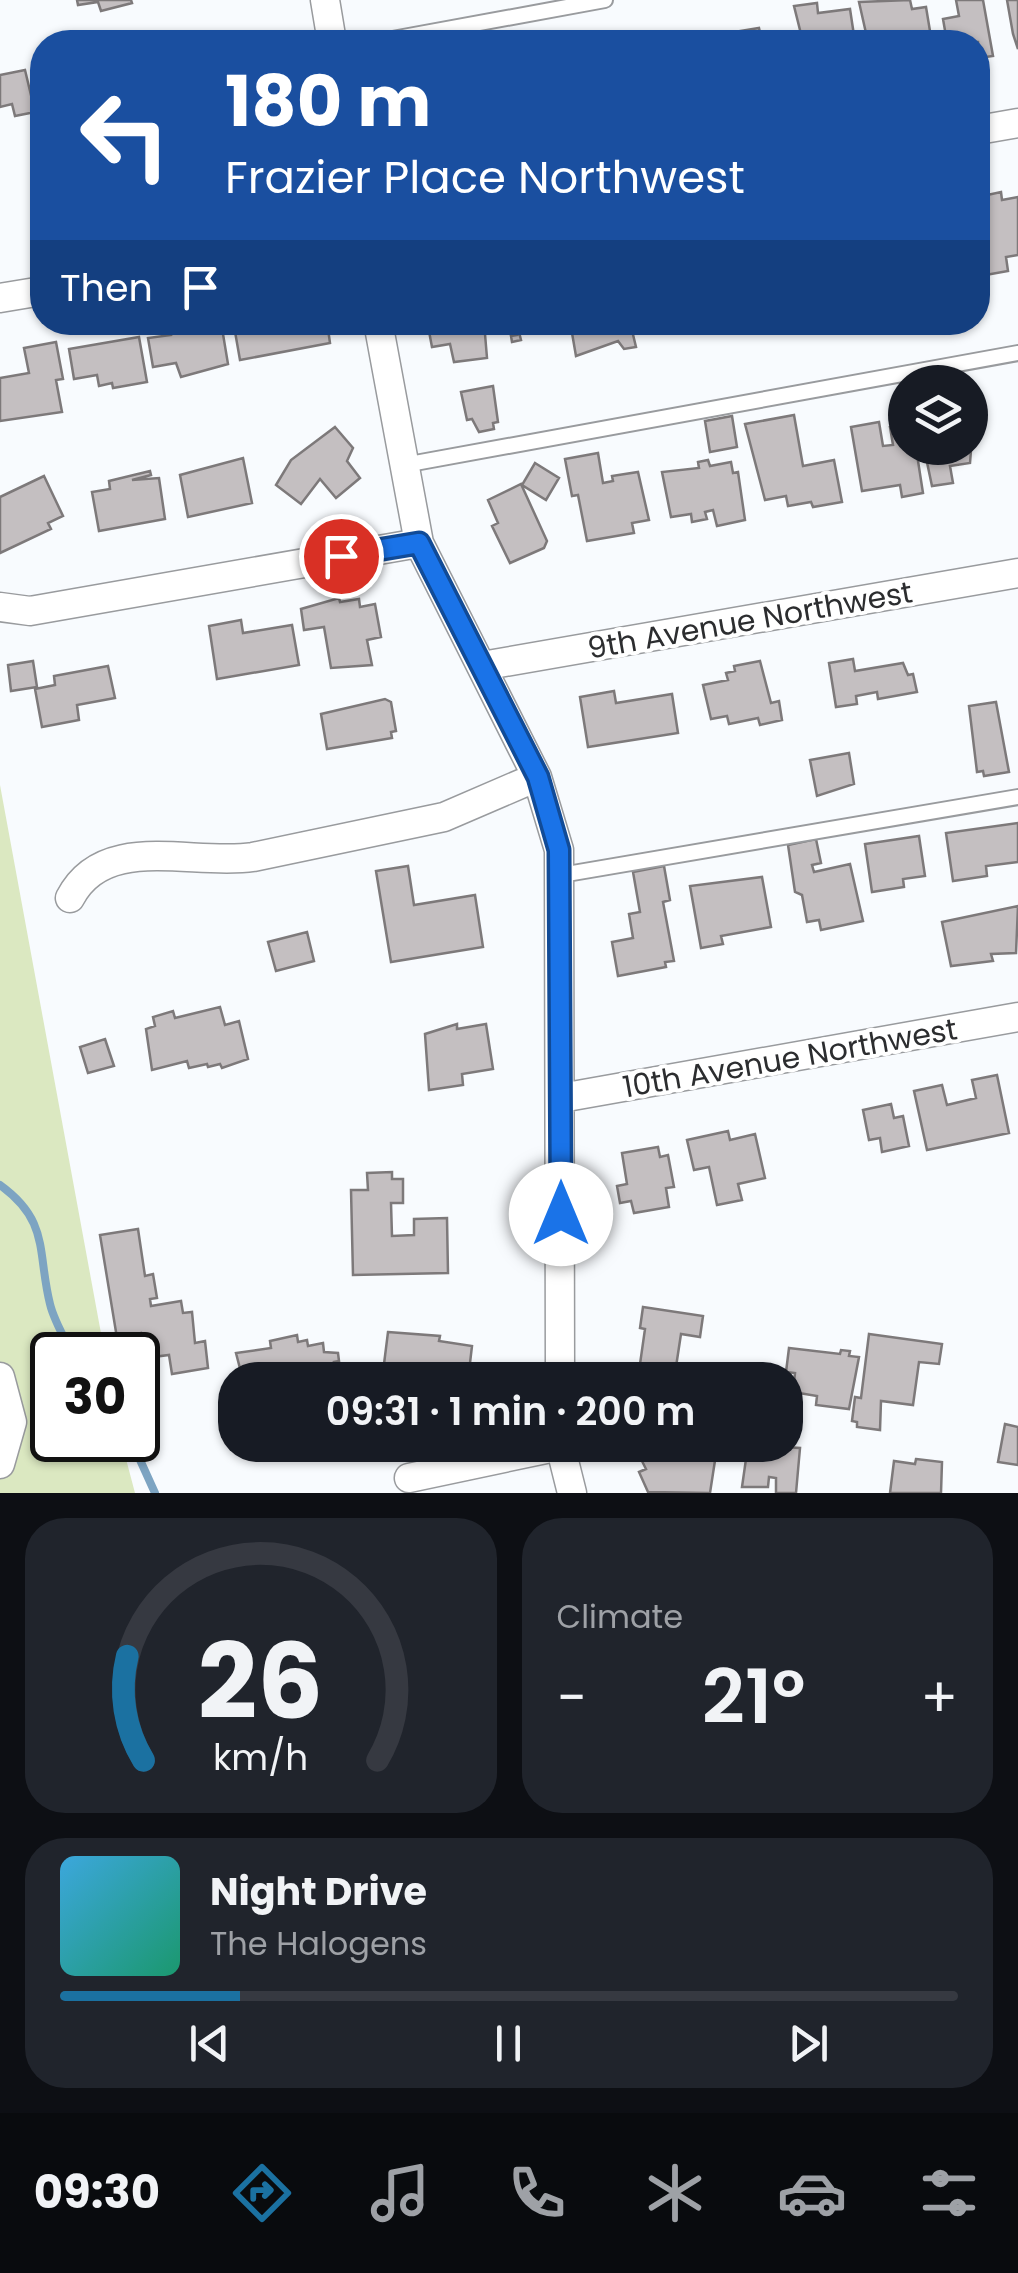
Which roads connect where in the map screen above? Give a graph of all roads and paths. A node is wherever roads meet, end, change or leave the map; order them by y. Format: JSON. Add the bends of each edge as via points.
{"nodes":[{"id":1,"x":324,"y":0,"type":"edge"},
{"id":2,"x":605,"y":0,"type":"edge"},
{"id":3,"x":330,"y":30,"type":"edge"},
{"id":4,"x":441,"y":30,"type":"edge"},
{"id":5,"x":1018,"y":124,"type":"edge"},
{"id":6,"x":990,"y":128,"type":"edge"},
{"id":7,"x":30,"y":293,"type":"edge"},
{"id":8,"x":0,"y":298,"type":"edge"},
{"id":9,"x":380,"y":335,"type":"edge"},
{"id":10,"x":1018,"y":352,"type":"edge"},
{"id":11,"x":402,"y":465,"type":"junction"},
{"id":12,"x":419,"y":543,"type":"junction"},
{"id":13,"x":1018,"y":573,"type":"edge"},
{"id":14,"x":0,"y":607,"type":"edge"},
{"id":15,"x":482,"y":666,"type":"junction"},
{"id":16,"x":538,"y":777,"type":"junction"},
{"id":17,"x":1018,"y":797,"type":"edge"},
{"id":18,"x":561,"y":874,"type":"junction"},
{"id":19,"x":70,"y":898,"type":"dead end"},
{"id":20,"x":1018,"y":1017,"type":"edge"},
{"id":21,"x":561,"y":1098,"type":"junction"},
{"id":22,"x":560,"y":1362,"type":"edge"},
{"id":23,"x":0,"y":1377,"type":"edge"},
{"id":24,"x":484,"y":1462,"type":"edge"},
{"id":25,"x":564,"y":1462,"type":"edge"},
{"id":26,"x":0,"y":1464,"type":"edge"},
{"id":27,"x":408,"y":1478,"type":"dead end"},
{"id":28,"x":572,"y":1493,"type":"edge"}],
"edges":[{"from":1,"to":3,"type":"street"},
{"from":2,"to":4,"type":"lane"},
{"from":5,"to":6,"type":"street"},
{"from":7,"to":8,"type":"street"},
{"from":9,"to":11,"type":"street"},
{"from":10,"to":11,"type":"lane"},
{"from":11,"to":12,"type":"street"},
{"from":12,"to":14,"type":"street","via":[[30,610]]},
{"from":12,"to":15,"type":"street"},
{"from":13,"to":15,"type":"street","name":"9th Avenue Northwest"},
{"from":15,"to":16,"type":"street"},
{"from":16,"to":18,"type":"street"},
{"from":16,"to":19,"type":"street","via":[[444,817],[253,858],[131,857],[102,863],[80,878]]},
{"from":17,"to":18,"type":"lane"},
{"from":18,"to":21,"type":"street"},
{"from":20,"to":21,"type":"street","name":"10th Avenue Northwest"},
{"from":21,"to":22,"type":"street"},
{"from":23,"to":26,"type":"street","via":[[12,1422]]},
{"from":24,"to":27,"type":"street"},
{"from":25,"to":28,"type":"street"}]}
